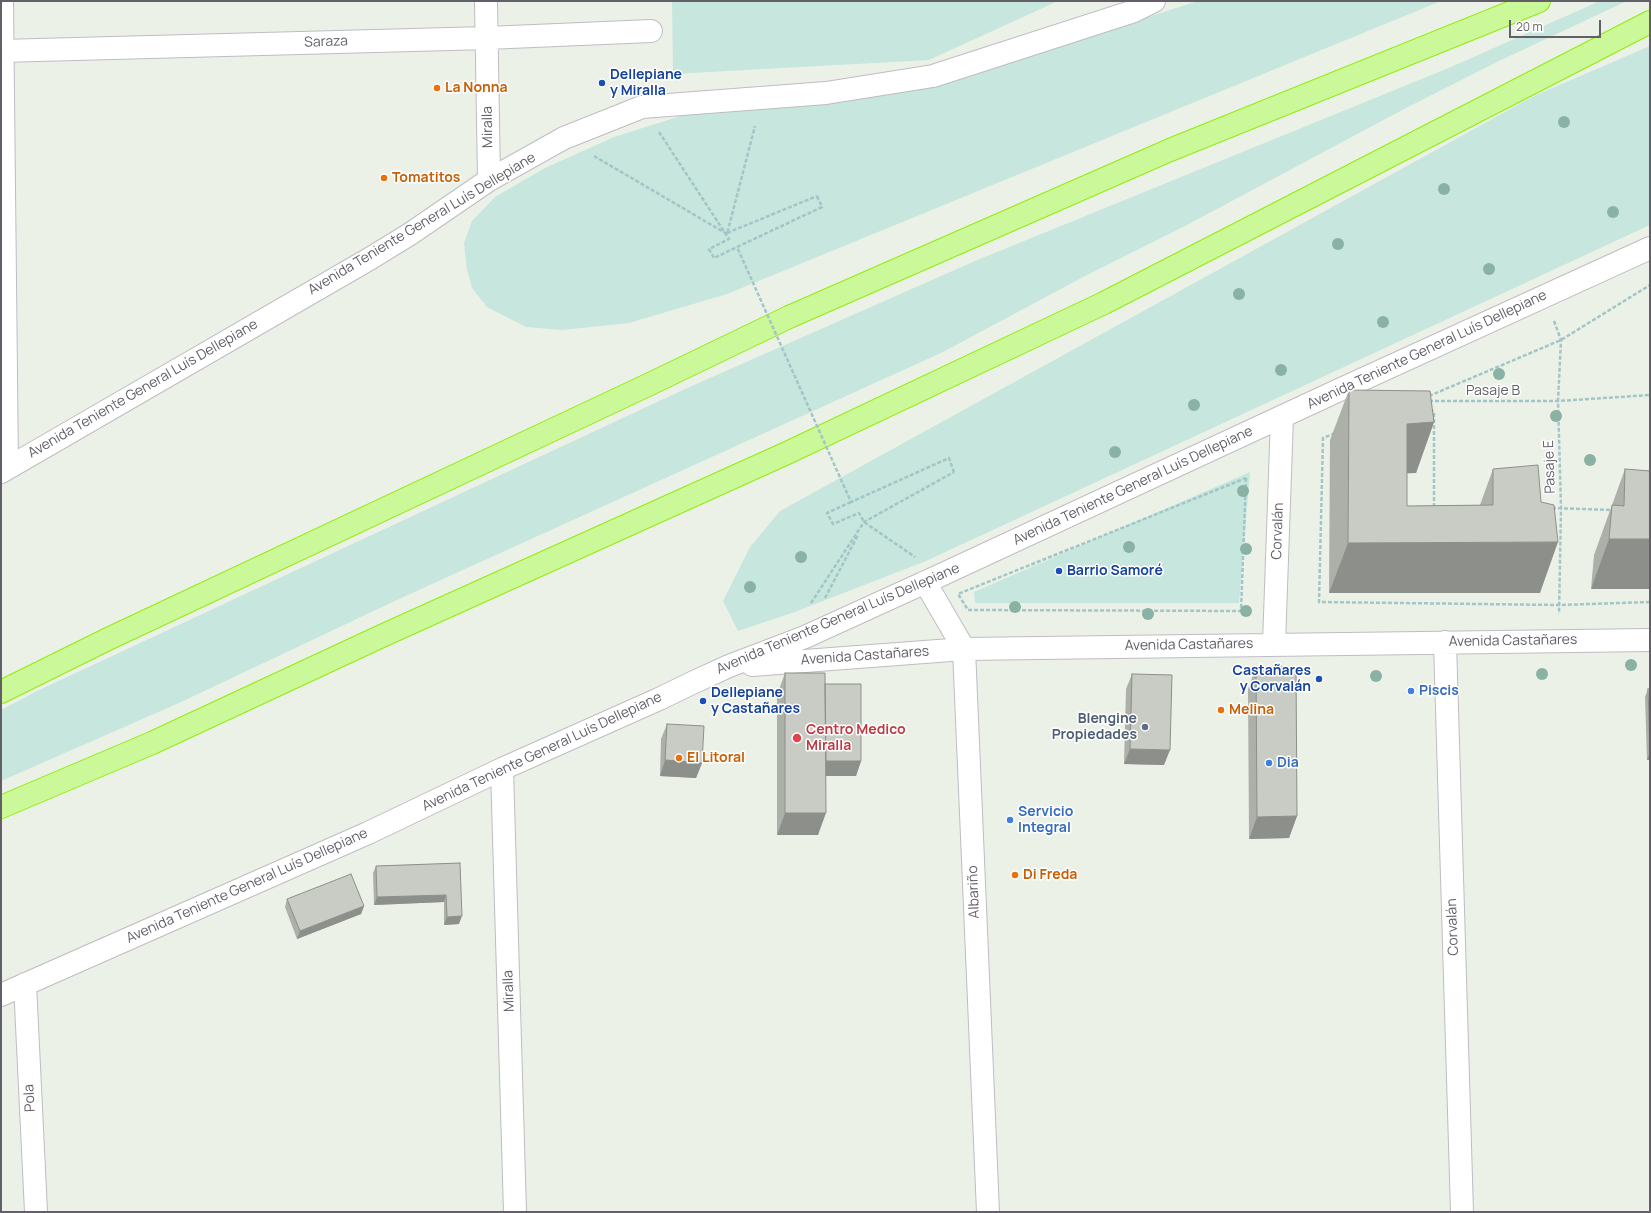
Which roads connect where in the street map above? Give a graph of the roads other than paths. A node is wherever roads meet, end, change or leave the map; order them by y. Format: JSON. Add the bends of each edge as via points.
{"nodes":[{"id":1,"x":2,"y":1,"type":"edge"},
{"id":2,"x":486,"y":1,"type":"edge"},
{"id":3,"x":1154,"y":1,"type":"edge"},
{"id":4,"x":1539,"y":1,"type":"edge"},
{"id":5,"x":1650,"y":22,"type":"edge"},
{"id":6,"x":650,"y":32,"type":"dead end"},
{"id":7,"x":487,"y":38,"type":"junction"},
{"id":8,"x":2,"y":51,"type":"edge"},
{"id":9,"x":489,"y":180,"type":"junction"},
{"id":10,"x":1650,"y":248,"type":"edge"},
{"id":11,"x":1282,"y":417,"type":"junction"},
{"id":12,"x":4,"y":470,"type":"edge"},
{"id":13,"x":933,"y":579,"type":"junction"},
{"id":14,"x":1650,"y":640,"type":"edge"},
{"id":15,"x":1445,"y":642,"type":"junction"},
{"id":16,"x":1274,"y":644,"type":"junction"},
{"id":17,"x":964,"y":649,"type":"junction"},
{"id":18,"x":729,"y":666,"type":"junction"},
{"id":19,"x":1,"y":692,"type":"edge"},
{"id":20,"x":502,"y":769,"type":"junction"},
{"id":21,"x":1,"y":807,"type":"edge"},
{"id":22,"x":25,"y":984,"type":"junction"},
{"id":23,"x":1,"y":995,"type":"edge"},
{"id":24,"x":36,"y":1212,"type":"edge"},
{"id":25,"x":515,"y":1212,"type":"edge"},
{"id":26,"x":988,"y":1212,"type":"edge"},
{"id":27,"x":1462,"y":1212,"type":"edge"}],
"edges":[{"from":1,"to":8,"type":"street"},
{"from":2,"to":7,"type":"street","name":"Miralla"},
{"from":3,"to":9,"type":"street","name":"Avenida Teniente General Luís Dellepiane","via":[[1134,11],[933,76],[826,93],[642,107],[564,138]]},
{"from":4,"to":19,"type":"highway","via":[[1170,150],[789,317]]},
{"from":5,"to":21,"type":"highway","via":[[1104,303],[780,456],[152,743]]},
{"from":6,"to":7,"type":"street","name":"Saraza"},
{"from":7,"to":8,"type":"street","name":"Saraza"},
{"from":7,"to":9,"type":"street","name":"Miralla"},
{"from":8,"to":12,"type":"street"},
{"from":9,"to":12,"type":"street","name":"Avenida Teniente General Luís Dellepiane","via":[[410,234]]},
{"from":10,"to":11,"type":"street","name":"Avenida Teniente General Luís Dellepiane"},
{"from":11,"to":13,"type":"street","name":"Avenida Teniente General Luís Dellepiane"},
{"from":11,"to":16,"type":"street","name":"Corvalán"},
{"from":13,"to":17,"type":"street","name":"Albariño"},
{"from":13,"to":18,"type":"street","name":"Avenida Teniente General Luís Dellepiane","via":[[805,637]]},
{"from":14,"to":15,"type":"street","name":"Avenida Castañares"},
{"from":15,"to":16,"type":"street","name":"Avenida Castañares"},
{"from":15,"to":27,"type":"street","name":"Corvalán"},
{"from":16,"to":17,"type":"street","name":"Avenida Castañares"},
{"from":17,"to":18,"type":"street","name":"Avenida Castañares"},
{"from":17,"to":26,"type":"street","name":"Albariño"},
{"from":18,"to":20,"type":"street","name":"Avenida Teniente General Luís Dellepiane"},
{"from":20,"to":22,"type":"street","name":"Avenida Teniente General Luís Dellepiane","via":[[361,836]]},
{"from":20,"to":25,"type":"street","name":"Miralla"},
{"from":22,"to":23,"type":"street","name":"Avenida Teniente General Luís Dellepiane"},
{"from":22,"to":24,"type":"street","name":"Pola"}]}
